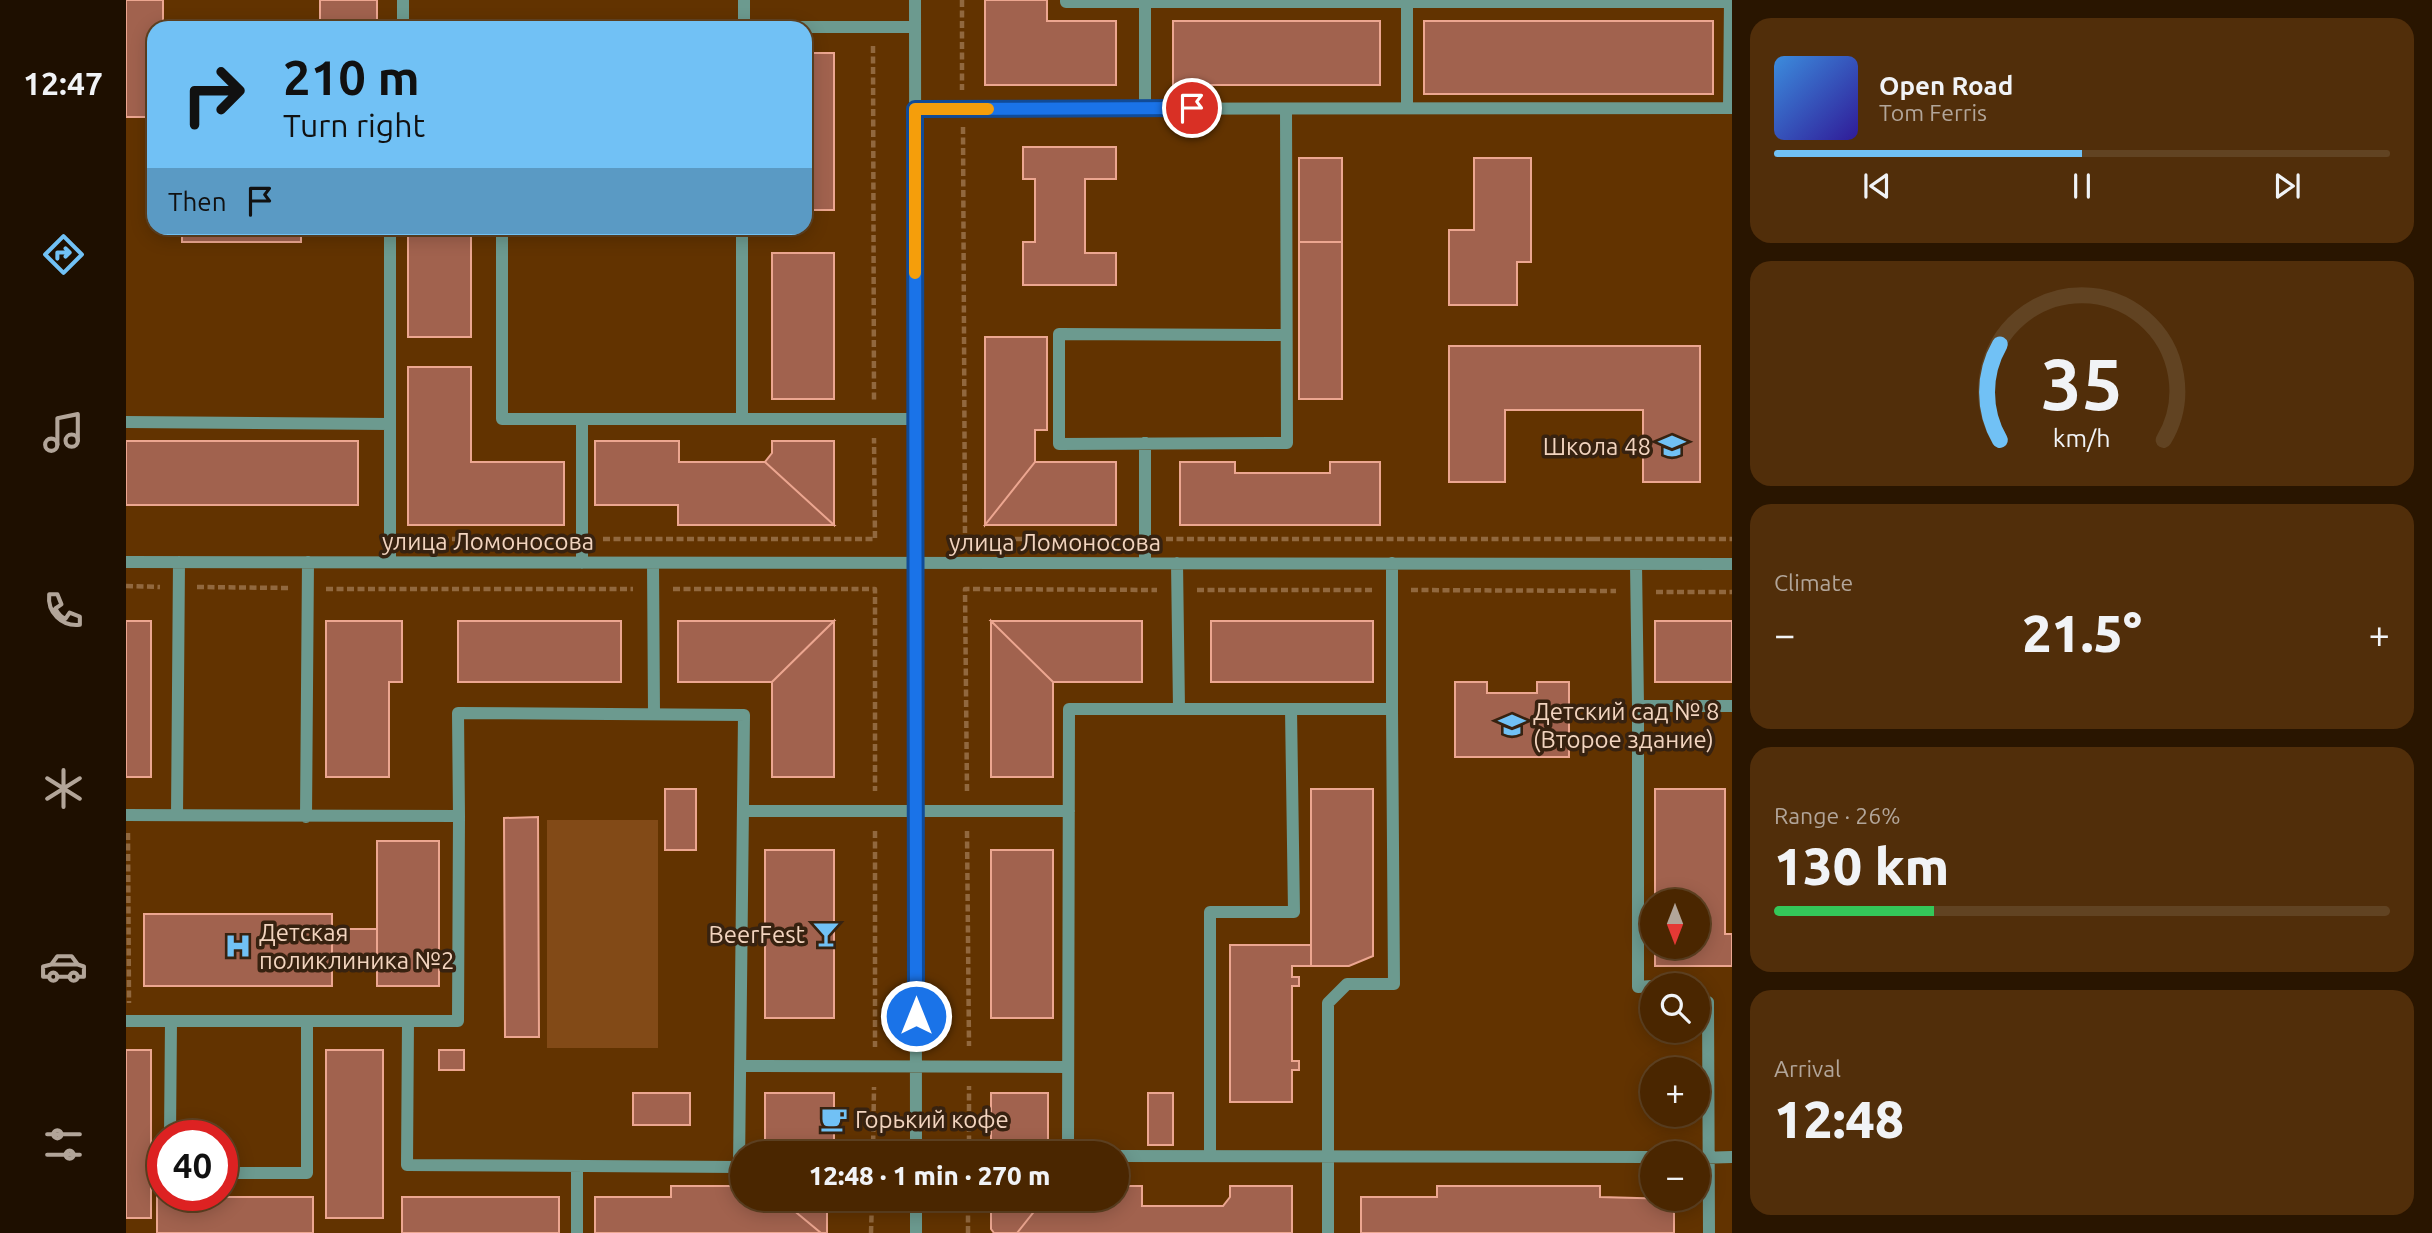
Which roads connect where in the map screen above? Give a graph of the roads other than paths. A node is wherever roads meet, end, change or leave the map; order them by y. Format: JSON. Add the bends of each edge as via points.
{"nodes":[{"id":1,"x":402,"y":0,"type":"edge"},
{"id":2,"x":744,"y":0,"type":"edge"},
{"id":3,"x":915,"y":0,"type":"edge"},
{"id":4,"x":1066,"y":0,"type":"edge"},
{"id":5,"x":1407,"y":1,"type":"edge"},
{"id":6,"x":1508,"y":1,"type":"edge"},
{"id":7,"x":1630,"y":1,"type":"edge"},
{"id":8,"x":1145,"y":2,"type":"junction"},
{"id":9,"x":1731,"y":2,"type":"edge"},
{"id":10,"x":402,"y":21,"type":"edge"},
{"id":11,"x":744,"y":21,"type":"edge"},
{"id":12,"x":812,"y":27,"type":"edge"},
{"id":13,"x":915,"y":27,"type":"junction"},
{"id":14,"x":1145,"y":108,"type":"junction"},
{"id":15,"x":1286,"y":108,"type":"junction"},
{"id":16,"x":1407,"y":108,"type":"junction"},
{"id":17,"x":1730,"y":108,"type":"edge"},
{"id":18,"x":915,"y":109,"type":"junction"},
{"id":19,"x":390,"y":235,"type":"edge"},
{"id":20,"x":502,"y":235,"type":"edge"},
{"id":21,"x":742,"y":235,"type":"edge"},
{"id":22,"x":1286,"y":335,"type":"junction"},
{"id":23,"x":582,"y":419,"type":"junction"},
{"id":24,"x":742,"y":419,"type":"junction"},
{"id":25,"x":915,"y":419,"type":"junction"},
{"id":26,"x":126,"y":422,"type":"edge"},
{"id":27,"x":390,"y":424,"type":"junction"},
{"id":28,"x":1145,"y":443,"type":"junction"},
{"id":29,"x":126,"y":562,"type":"edge"},
{"id":30,"x":179,"y":562,"type":"junction"},
{"id":31,"x":308,"y":562,"type":"junction"},
{"id":32,"x":390,"y":562,"type":"junction"},
{"id":33,"x":1145,"y":562,"type":"junction"},
{"id":34,"x":582,"y":563,"type":"junction"},
{"id":35,"x":653,"y":563,"type":"junction"},
{"id":36,"x":915,"y":563,"type":"junction"},
{"id":37,"x":1177,"y":563,"type":"junction"},
{"id":38,"x":1392,"y":563,"type":"junction"},
{"id":39,"x":1636,"y":564,"type":"junction"},
{"id":40,"x":1732,"y":564,"type":"edge"},
{"id":41,"x":1638,"y":706,"type":"junction"},
{"id":42,"x":1732,"y":706,"type":"edge"},
{"id":43,"x":1179,"y":709,"type":"junction"},
{"id":44,"x":1291,"y":709,"type":"junction"},
{"id":45,"x":1392,"y":709,"type":"junction"},
{"id":46,"x":654,"y":713,"type":"junction"},
{"id":47,"x":743,"y":811,"type":"junction"},
{"id":48,"x":916,"y":811,"type":"junction"},
{"id":49,"x":1069,"y":811,"type":"junction"},
{"id":50,"x":127,"y":815,"type":"edge"},
{"id":51,"x":177,"y":815,"type":"junction"},
{"id":52,"x":459,"y":816,"type":"junction"},
{"id":53,"x":306,"y":817,"type":"junction"},
{"id":54,"x":1640,"y":987,"type":"edge"},
{"id":55,"x":127,"y":1021,"type":"edge"},
{"id":56,"x":171,"y":1021,"type":"junction"},
{"id":57,"x":307,"y":1021,"type":"junction"},
{"id":58,"x":408,"y":1021,"type":"junction"},
{"id":59,"x":1707,"y":1043,"type":"edge"},
{"id":60,"x":740,"y":1066,"type":"junction"},
{"id":61,"x":916,"y":1067,"type":"junction"},
{"id":62,"x":1068,"y":1067,"type":"junction"},
{"id":63,"x":170,"y":1120,"type":"edge"},
{"id":64,"x":916,"y":1141,"type":"edge"},
{"id":65,"x":1068,"y":1141,"type":"edge"},
{"id":66,"x":1704,"y":1141,"type":"edge"},
{"id":67,"x":1129,"y":1156,"type":"edge"},
{"id":68,"x":1210,"y":1156,"type":"junction"},
{"id":69,"x":1328,"y":1156,"type":"junction"},
{"id":70,"x":1640,"y":1157,"type":"edge"},
{"id":71,"x":1732,"y":1157,"type":"edge"},
{"id":72,"x":1710,"y":1158,"type":"edge"},
{"id":73,"x":577,"y":1166,"type":"junction"},
{"id":74,"x":238,"y":1173,"type":"edge"},
{"id":75,"x":916,"y":1211,"type":"edge"},
{"id":76,"x":1707,"y":1211,"type":"edge"},
{"id":77,"x":577,"y":1233,"type":"edge"},
{"id":78,"x":916,"y":1233,"type":"edge"},
{"id":79,"x":1328,"y":1233,"type":"edge"},
{"id":80,"x":1709,"y":1233,"type":"edge"}],
"edges":[{"from":1,"to":10,"type":"street"},
{"from":2,"to":11,"type":"street"},
{"from":3,"to":13,"type":"street"},
{"from":4,"to":8,"type":"street"},
{"from":5,"to":6,"type":"street"},
{"from":5,"to":8,"type":"street"},
{"from":5,"to":16,"type":"street"},
{"from":6,"to":7,"type":"street"},
{"from":7,"to":9,"type":"street"},
{"from":8,"to":14,"type":"street"},
{"from":9,"to":17,"type":"street"},
{"from":12,"to":13,"type":"street"},
{"from":13,"to":18,"type":"street"},
{"from":14,"to":15,"type":"street"},
{"from":14,"to":18,"type":"street"},
{"from":15,"to":16,"type":"street"},
{"from":15,"to":22,"type":"street"},
{"from":16,"to":17,"type":"street"},
{"from":18,"to":25,"type":"street"},
{"from":19,"to":27,"type":"street"},
{"from":20,"to":23,"type":"street","via":[[502,419]]},
{"from":21,"to":24,"type":"street"},
{"from":22,"to":28,"type":"street","via":[[1287,443]]},
{"from":22,"to":28,"type":"street","via":[[1059,334],[1059,444]]},
{"from":23,"to":24,"type":"street"},
{"from":23,"to":34,"type":"street"},
{"from":24,"to":25,"type":"street"},
{"from":25,"to":36,"type":"street"},
{"from":26,"to":27,"type":"street"},
{"from":27,"to":32,"type":"street"},
{"from":28,"to":33,"type":"street"},
{"from":29,"to":30,"type":"street","name":"улица Ломоносова"},
{"from":30,"to":31,"type":"street","name":"улица Ломоносова"},
{"from":30,"to":51,"type":"street"},
{"from":31,"to":32,"type":"street","name":"улица Ломоносова"},
{"from":31,"to":53,"type":"street"},
{"from":32,"to":34,"type":"street","name":"улица Ломоносова"},
{"from":33,"to":36,"type":"street","name":"улица Ломоносова"},
{"from":33,"to":37,"type":"street","name":"улица Ломоносова"},
{"from":34,"to":35,"type":"street","name":"улица Ломоносова"},
{"from":35,"to":36,"type":"street","name":"улица Ломоносова"},
{"from":35,"to":46,"type":"street"},
{"from":36,"to":48,"type":"street"},
{"from":37,"to":38,"type":"street","name":"улица Ломоносова"},
{"from":37,"to":43,"type":"street"},
{"from":38,"to":39,"type":"street","name":"улица Ломоносова"},
{"from":38,"to":45,"type":"street"},
{"from":39,"to":40,"type":"street","name":"улица Ломоносова"},
{"from":39,"to":41,"type":"street"},
{"from":41,"to":42,"type":"street"},
{"from":41,"to":54,"type":"street"},
{"from":43,"to":44,"type":"street"},
{"from":43,"to":49,"type":"street","via":[[1069,709]]},
{"from":44,"to":45,"type":"street"},
{"from":44,"to":68,"type":"street","via":[[1294,912],[1210,912]]},
{"from":45,"to":69,"type":"street","via":[[1394,984],[1347,984],[1328,1003]]},
{"from":46,"to":47,"type":"street","via":[[744,715]]},
{"from":46,"to":52,"type":"street","via":[[458,713]]},
{"from":47,"to":48,"type":"street"},
{"from":47,"to":60,"type":"street"},
{"from":48,"to":49,"type":"street"},
{"from":48,"to":61,"type":"street"},
{"from":49,"to":62,"type":"street"},
{"from":50,"to":51,"type":"street"},
{"from":51,"to":53,"type":"street"},
{"from":52,"to":53,"type":"street"},
{"from":52,"to":58,"type":"street","via":[[458,1021]]},
{"from":55,"to":56,"type":"street"},
{"from":56,"to":57,"type":"street"},
{"from":56,"to":63,"type":"street"},
{"from":57,"to":58,"type":"street"},
{"from":57,"to":74,"type":"street","via":[[307,1173]]},
{"from":58,"to":73,"type":"street","via":[[407,1165]]},
{"from":59,"to":66,"type":"street"},
{"from":60,"to":61,"type":"street"},
{"from":60,"to":73,"type":"street","via":[[739,1167]]},
{"from":61,"to":62,"type":"street"},
{"from":61,"to":64,"type":"street"},
{"from":62,"to":65,"type":"street"},
{"from":67,"to":68,"type":"street"},
{"from":68,"to":69,"type":"street"},
{"from":69,"to":70,"type":"street"},
{"from":69,"to":79,"type":"street"},
{"from":71,"to":72,"type":"street"},
{"from":73,"to":77,"type":"street"},
{"from":75,"to":78,"type":"street"},
{"from":76,"to":80,"type":"street"}]}
